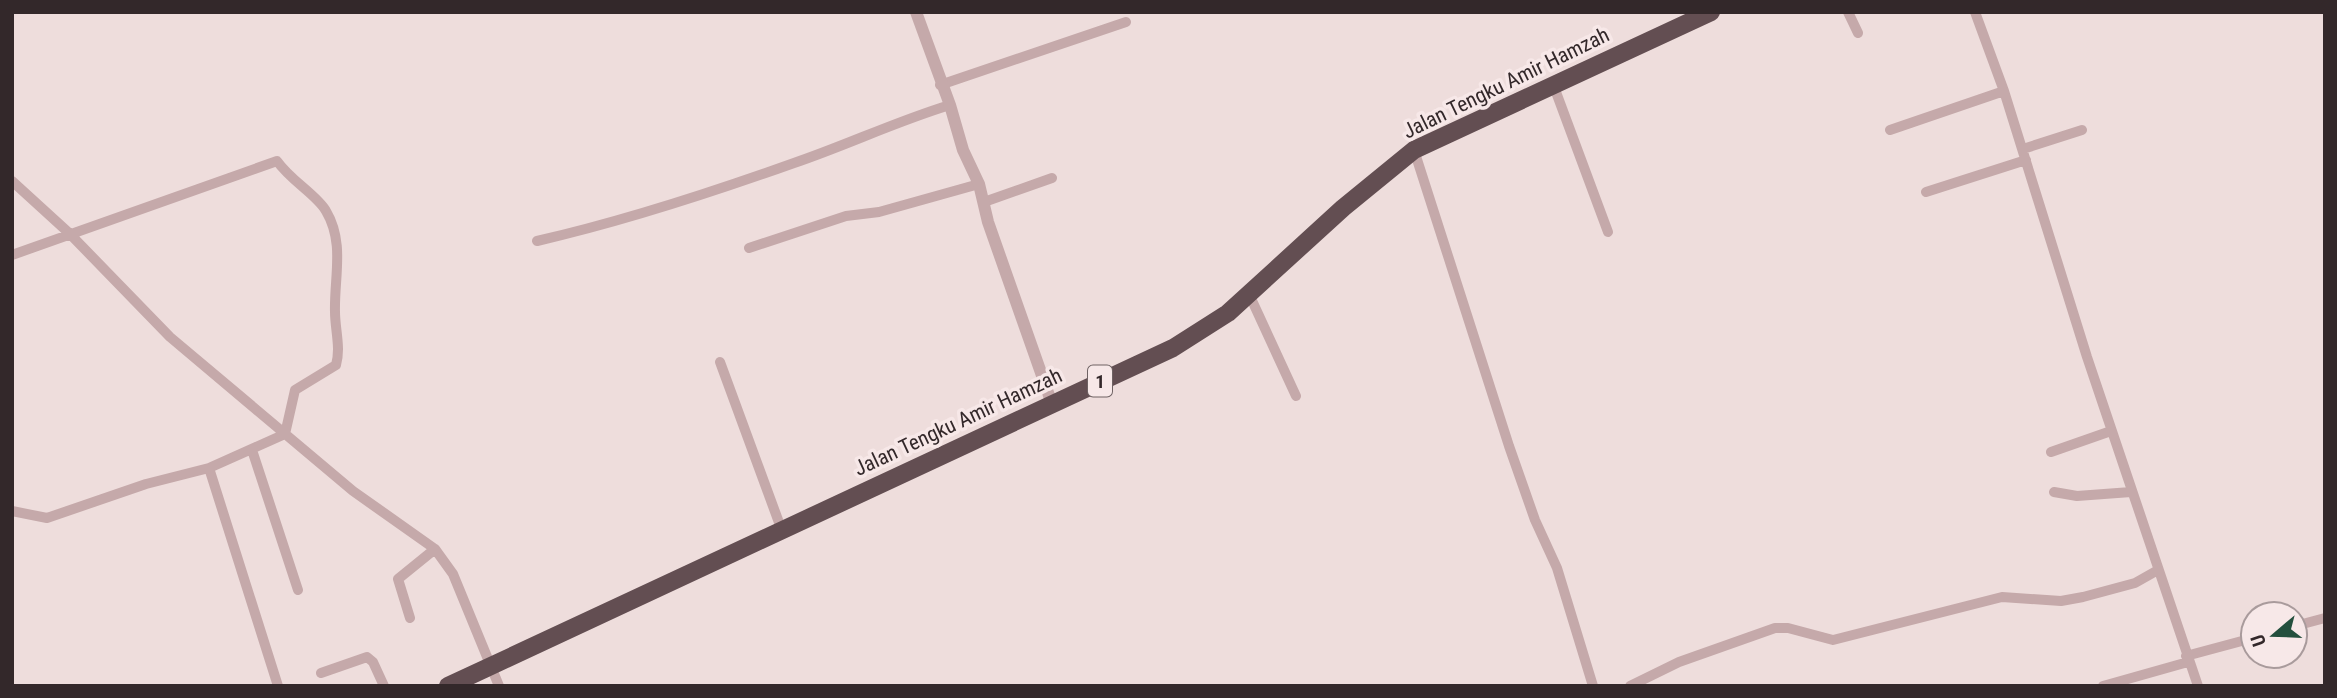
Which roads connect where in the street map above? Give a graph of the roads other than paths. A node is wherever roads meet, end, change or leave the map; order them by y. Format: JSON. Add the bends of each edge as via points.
{"nodes":[{"id":1,"x":916,"y":12,"type":"edge"},
{"id":2,"x":1711,"y":12,"type":"edge"},
{"id":3,"x":1848,"y":12,"type":"edge"},
{"id":4,"x":1975,"y":12,"type":"edge"},
{"id":5,"x":1126,"y":22,"type":"dead end"},
{"id":6,"x":1858,"y":33,"type":"dead end"},
{"id":7,"x":1553,"y":84,"type":"junction"},
{"id":8,"x":940,"y":85,"type":"junction"},
{"id":9,"x":2004,"y":91,"type":"junction"},
{"id":10,"x":950,"y":106,"type":"junction"},
{"id":11,"x":1890,"y":130,"type":"dead end"},
{"id":12,"x":2082,"y":130,"type":"dead end"},
{"id":13,"x":1414,"y":150,"type":"junction"},
{"id":14,"x":2025,"y":155,"type":"junction"},
{"id":15,"x":1052,"y":177,"type":"dead end"},
{"id":16,"x":12,"y":181,"type":"edge"},
{"id":17,"x":979,"y":184,"type":"junction"},
{"id":18,"x":1926,"y":192,"type":"dead end"},
{"id":19,"x":984,"y":202,"type":"junction"},
{"id":20,"x":1608,"y":232,"type":"dead end"},
{"id":21,"x":68,"y":233,"type":"junction"},
{"id":22,"x":537,"y":242,"type":"dead end"},
{"id":23,"x":750,"y":248,"type":"dead end"},
{"id":24,"x":12,"y":255,"type":"edge"},
{"id":25,"x":1249,"y":294,"type":"junction"},
{"id":26,"x":720,"y":362,"type":"dead end"},
{"id":27,"x":1296,"y":396,"type":"dead end"},
{"id":28,"x":1052,"y":404,"type":"junction"},
{"id":29,"x":2111,"y":431,"type":"junction"},
{"id":30,"x":285,"y":434,"type":"junction"},
{"id":31,"x":252,"y":450,"type":"junction"},
{"id":32,"x":2050,"y":452,"type":"dead end"},
{"id":33,"x":209,"y":468,"type":"junction"},
{"id":34,"x":2054,"y":492,"type":"dead end"},
{"id":35,"x":2131,"y":492,"type":"junction"},
{"id":36,"x":12,"y":511,"type":"edge"},
{"id":37,"x":781,"y":528,"type":"junction"},
{"id":38,"x":433,"y":546,"type":"junction"},
{"id":39,"x":2158,"y":570,"type":"junction"},
{"id":40,"x":298,"y":590,"type":"dead end"},
{"id":41,"x":410,"y":618,"type":"dead end"},
{"id":42,"x":2239,"y":642,"type":"edge"},
{"id":43,"x":2187,"y":659,"type":"junction"},
{"id":44,"x":492,"y":666,"type":"junction"},
{"id":45,"x":321,"y":673,"type":"dead end"},
{"id":46,"x":278,"y":686,"type":"edge"},
{"id":47,"x":384,"y":686,"type":"edge"},
{"id":48,"x":449,"y":686,"type":"edge"},
{"id":49,"x":499,"y":686,"type":"edge"},
{"id":50,"x":1593,"y":686,"type":"edge"},
{"id":51,"x":1630,"y":686,"type":"edge"},
{"id":52,"x":2103,"y":686,"type":"edge"},
{"id":53,"x":2198,"y":686,"type":"edge"}],
"edges":[{"from":1,"to":8,"type":"street"},
{"from":2,"to":7,"type":"highway","name":"Jalan Tengku Amir Hamzah","number":"1"},
{"from":3,"to":6,"type":"street"},
{"from":4,"to":9,"type":"street"},
{"from":5,"to":8,"type":"street"},
{"from":7,"to":13,"type":"highway","name":"Jalan Tengku Amir Hamzah","number":"1"},
{"from":7,"to":20,"type":"street"},
{"from":8,"to":10,"type":"street"},
{"from":9,"to":11,"type":"street"},
{"from":9,"to":14,"type":"street"},
{"from":10,"to":17,"type":"street"},
{"from":10,"to":22,"type":"street","via":[[902,119],[794,163],[624,220]]},
{"from":12,"to":14,"type":"street"},
{"from":13,"to":25,"type":"highway","name":"Jalan Tengku Amir Hamzah","number":"1"},
{"from":13,"to":50,"type":"street","via":[[1509,446],[1557,568]]},
{"from":14,"to":18,"type":"street"},
{"from":14,"to":29,"type":"street"},
{"from":15,"to":19,"type":"street"},
{"from":16,"to":21,"type":"street"},
{"from":17,"to":19,"type":"street"},
{"from":17,"to":23,"type":"street","via":[[879,212],[846,216]]},
{"from":19,"to":28,"type":"street"},
{"from":21,"to":24,"type":"street"},
{"from":21,"to":30,"type":"street","via":[[170,337]]},
{"from":21,"to":30,"type":"street","via":[[277,161],[327,212],[339,270],[334,309],[336,365],[295,390]]},
{"from":25,"to":27,"type":"street"},
{"from":25,"to":28,"type":"highway","name":"Jalan Tengku Amir Hamzah","number":"1","via":[[1189,339]]},
{"from":26,"to":37,"type":"street"},
{"from":28,"to":37,"type":"highway","name":"Jalan Tengku Amir Hamzah","number":"1"},
{"from":29,"to":32,"type":"street"},
{"from":29,"to":35,"type":"street"},
{"from":30,"to":31,"type":"street"},
{"from":30,"to":38,"type":"street","via":[[353,491]]},
{"from":31,"to":33,"type":"street"},
{"from":31,"to":40,"type":"street"},
{"from":33,"to":36,"type":"street","via":[[47,518]]},
{"from":33,"to":46,"type":"street"},
{"from":34,"to":35,"type":"street","via":[[2077,496]]},
{"from":35,"to":39,"type":"street"},
{"from":37,"to":44,"type":"highway","name":"Jalan Tengku Amir Hamzah","number":"1"},
{"from":38,"to":41,"type":"street","via":[[398,579]]},
{"from":38,"to":44,"type":"street","via":[[453,573]]},
{"from":39,"to":43,"type":"street"},
{"from":39,"to":51,"type":"street","via":[[2135,583],[2083,597],[2061,601],[2002,597],[1833,640],[1775,628],[1679,662]]},
{"from":42,"to":43,"type":"street"},
{"from":43,"to":52,"type":"street"},
{"from":43,"to":53,"type":"street"},
{"from":44,"to":48,"type":"highway","name":"Jalan Tengku Amir Hamzah","number":"1"},
{"from":44,"to":49,"type":"street"},
{"from":45,"to":47,"type":"street","via":[[367,657]]}]}
